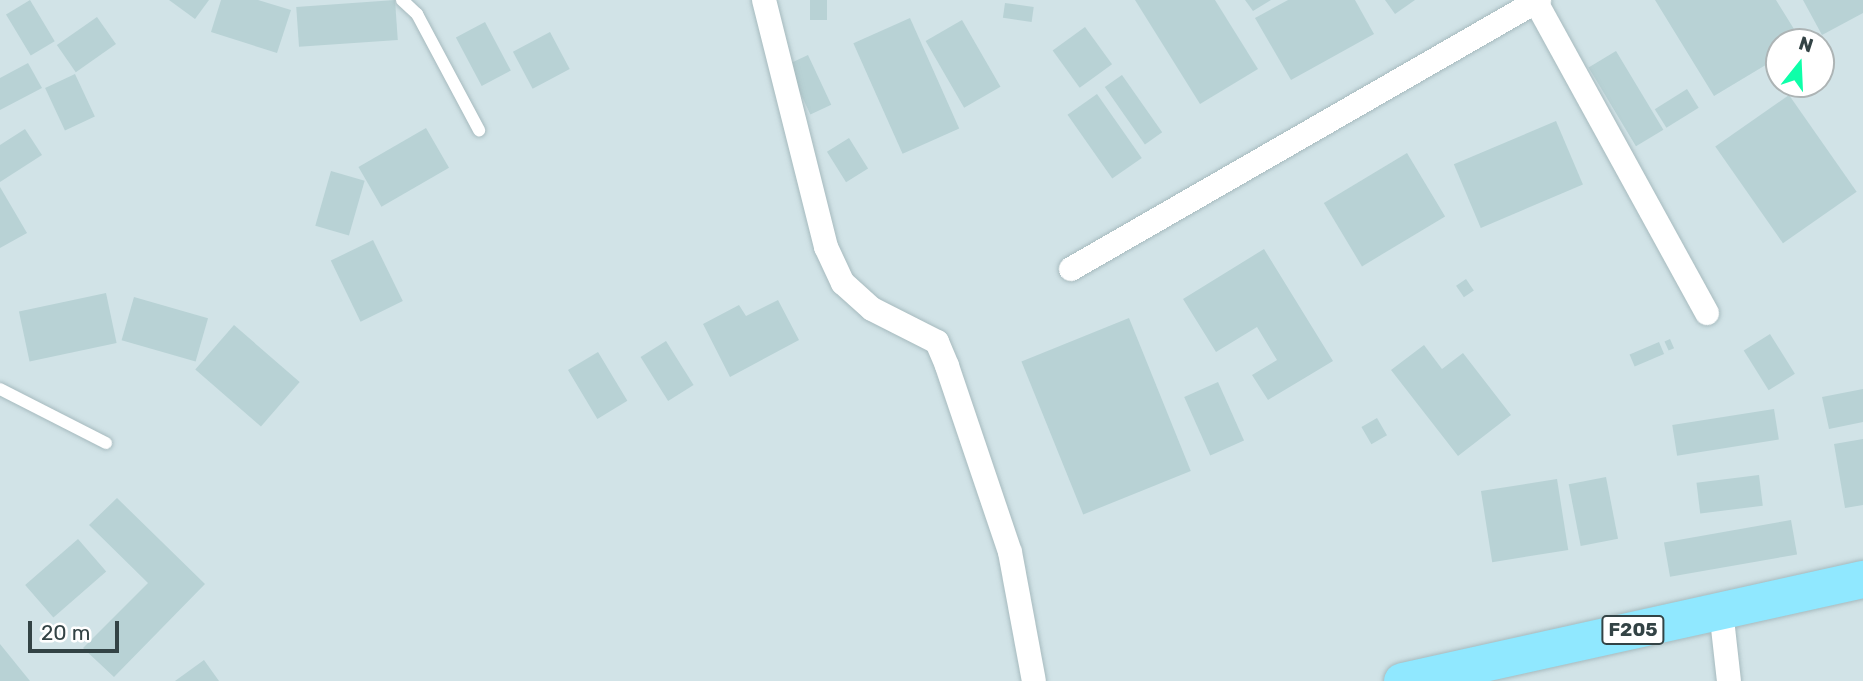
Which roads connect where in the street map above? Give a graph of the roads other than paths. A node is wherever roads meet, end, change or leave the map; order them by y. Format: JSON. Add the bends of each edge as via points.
{"nodes":[{"id":1,"x":402,"y":0,"type":"edge"},
{"id":2,"x":764,"y":0,"type":"edge"},
{"id":3,"x":1537,"y":1,"type":"edge"},
{"id":4,"x":478,"y":130,"type":"dead end"},
{"id":5,"x":1071,"y":269,"type":"dead end"},
{"id":6,"x":1707,"y":313,"type":"dead end"},
{"id":7,"x":0,"y":389,"type":"edge"},
{"id":8,"x":106,"y":443,"type":"dead end"},
{"id":9,"x":1863,"y":579,"type":"edge"},
{"id":10,"x":1721,"y":610,"type":"junction"},
{"id":11,"x":1034,"y":681,"type":"edge"},
{"id":12,"x":1402,"y":681,"type":"edge"},
{"id":13,"x":1729,"y":681,"type":"edge"}],
"edges":[{"from":1,"to":4,"type":"lane","via":[[416,14]]},
{"from":2,"to":11,"type":"street","via":[[826,247],[843,283],[872,309],[937,342],[947,366],[1010,552]]},
{"from":3,"to":5,"type":"street"},
{"from":3,"to":6,"type":"street"},
{"from":7,"to":8,"type":"lane"},
{"from":9,"to":10,"type":"main road","number":"F205"},
{"from":10,"to":12,"type":"main road","number":"F205"},
{"from":10,"to":13,"type":"street"}]}
